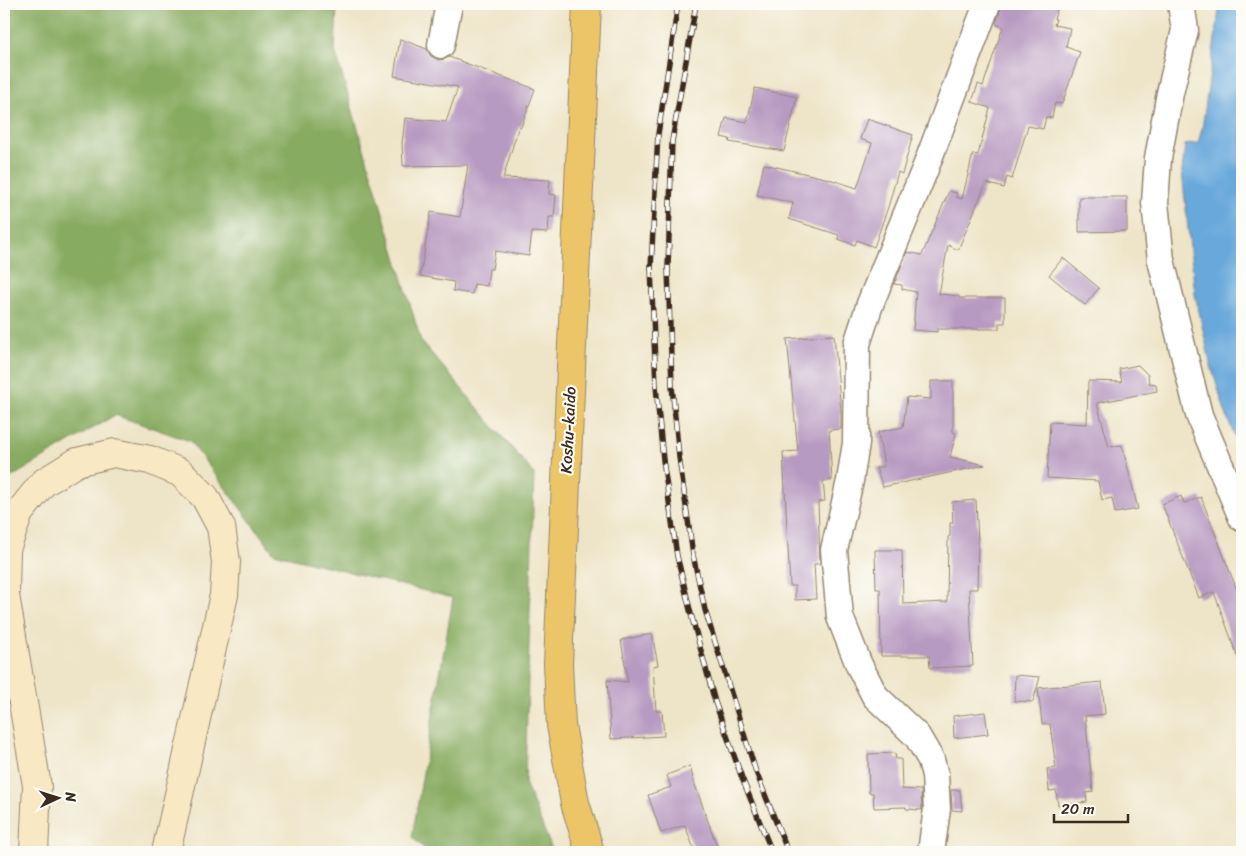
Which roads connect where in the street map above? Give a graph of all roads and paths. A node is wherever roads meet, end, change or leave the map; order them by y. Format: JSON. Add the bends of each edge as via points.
{"nodes":[{"id":1,"x":449,"y":4,"type":"edge"},
{"id":2,"x":587,"y":4,"type":"edge"},
{"id":3,"x":987,"y":4,"type":"edge"},
{"id":4,"x":1180,"y":4,"type":"edge"},
{"id":5,"x":441,"y":45,"type":"dead end"},
{"id":6,"x":1242,"y":518,"type":"edge"},
{"id":7,"x":34,"y":852,"type":"edge"},
{"id":8,"x":166,"y":852,"type":"edge"},
{"id":9,"x":590,"y":852,"type":"edge"},
{"id":10,"x":931,"y":852,"type":"edge"}],
"edges":[{"from":1,"to":5,"type":"street"},
{"from":2,"to":9,"type":"highway","name":"Koshu-kaido","via":[[558,664],[561,725],[576,803]]},
{"from":3,"to":10,"type":"street","via":[[857,344],[856,442],[834,550],[840,617],[859,665],[875,696],[917,736],[931,760],[937,809]]},
{"from":4,"to":6,"type":"street","via":[[1185,30],[1158,158],[1155,203],[1161,260],[1199,415]]},
{"from":7,"to":8,"type":"street","via":[[37,786],[5,594],[6,549],[19,513],[43,483],[77,462],[114,453],[150,460],[181,473],[205,497],[220,527],[226,562],[224,595]]}]}
